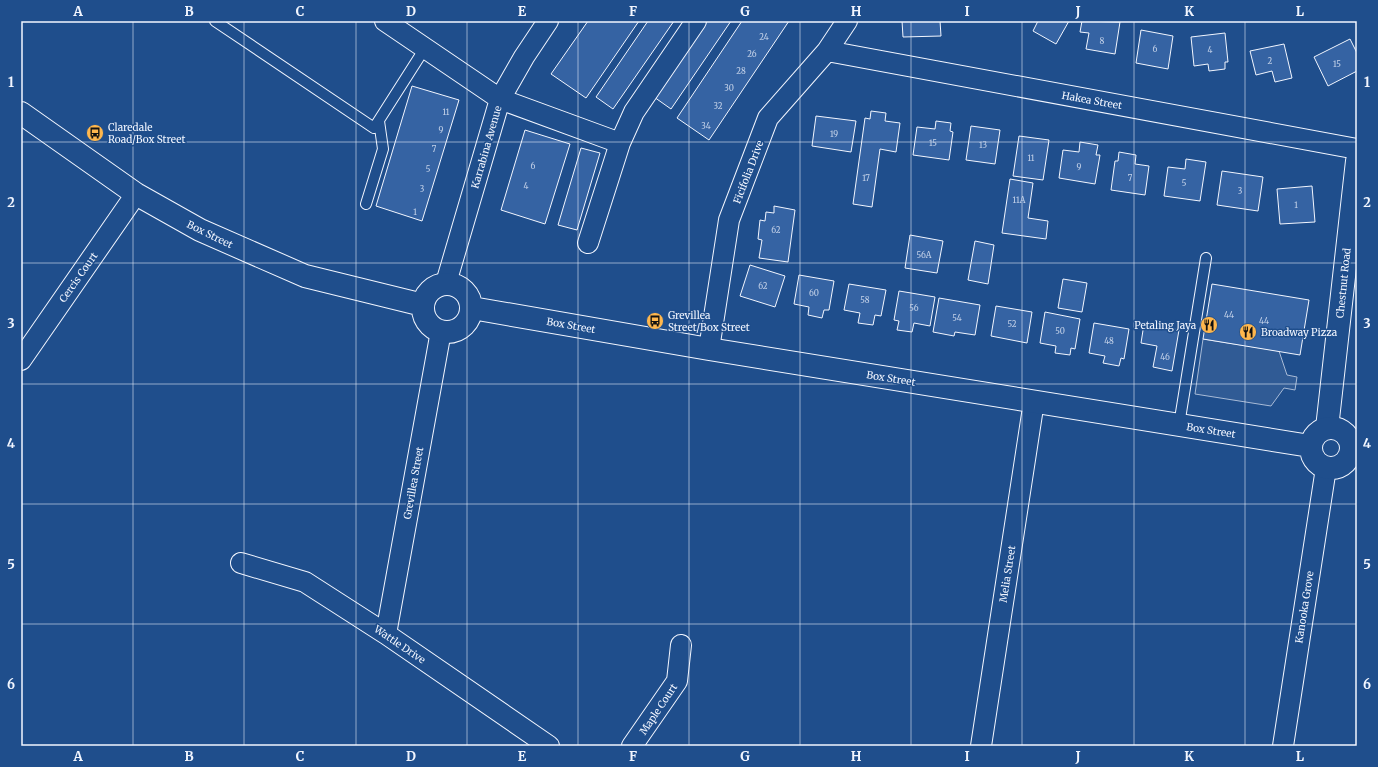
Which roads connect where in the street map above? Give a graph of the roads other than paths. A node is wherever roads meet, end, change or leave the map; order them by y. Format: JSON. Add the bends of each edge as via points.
{"nodes":[{"id":1,"x":215,"y":21,"type":"edge"},
{"id":2,"x":385,"y":21,"type":"edge"},
{"id":3,"x":548,"y":21,"type":"edge"},
{"id":4,"x":696,"y":21,"type":"edge"},
{"id":5,"x":847,"y":21,"type":"edge"},
{"id":6,"x":425,"y":48,"type":"junction"},
{"id":7,"x":827,"y":51,"type":"junction"},
{"id":8,"x":500,"y":99,"type":"junction"},
{"id":9,"x":21,"y":113,"type":"edge"},
{"id":10,"x":379,"y":121,"type":"junction"},
{"id":11,"x":620,"y":143,"type":"junction"},
{"id":12,"x":1357,"y":149,"type":"edge"},
{"id":13,"x":1357,"y":161,"type":"edge"},
{"id":14,"x":136,"y":194,"type":"junction"},
{"id":15,"x":366,"y":204,"type":"dead end"},
{"id":16,"x":588,"y":243,"type":"dead end"},
{"id":17,"x":1206,"y":258,"type":"dead end"},
{"id":18,"x":446,"y":283,"type":"junction"},
{"id":19,"x":423,"y":304,"type":"junction"},
{"id":20,"x":472,"y":308,"type":"junction"},
{"id":21,"x":440,"y":331,"type":"junction"},
{"id":22,"x":709,"y":349,"type":"junction"},
{"id":23,"x":21,"y":360,"type":"edge"},
{"id":24,"x":1034,"y":401,"type":"junction"},
{"id":25,"x":1179,"y":425,"type":"junction"},
{"id":26,"x":1327,"y":428,"type":"junction"},
{"id":27,"x":1310,"y":446,"type":"junction"},
{"id":28,"x":1354,"y":452,"type":"edge"},
{"id":29,"x":1326,"y":468,"type":"junction"},
{"id":30,"x":241,"y":563,"type":"dead end"},
{"id":31,"x":386,"y":634,"type":"junction"},
{"id":32,"x":681,"y":645,"type":"dead end"},
{"id":33,"x":549,"y":746,"type":"edge"},
{"id":34,"x":632,"y":746,"type":"edge"},
{"id":35,"x":981,"y":746,"type":"edge"},
{"id":36,"x":1283,"y":746,"type":"edge"}],
"edges":[{"from":1,"to":10,"type":"lane","via":[[374,128]]},
{"from":2,"to":6,"type":"street"},
{"from":3,"to":8,"type":"street","name":"Karrabina Avenue"},
{"from":4,"to":11,"type":"street","via":[[634,112]]},
{"from":5,"to":7,"type":"street","name":"Ficifolia Drive"},
{"from":6,"to":8,"type":"street"},
{"from":6,"to":10,"type":"lane"},
{"from":7,"to":12,"type":"street","name":"Hakea Street"},
{"from":7,"to":22,"type":"street","name":"Ficifolia Drive","via":[[768,118],[729,220]]},
{"from":8,"to":11,"type":"street"},
{"from":8,"to":18,"type":"street","name":"Karrabina Avenue"},
{"from":9,"to":14,"type":"main road","name":"Box Street"},
{"from":10,"to":15,"type":"lane","via":[[383,149]]},
{"from":11,"to":16,"type":"street"},
{"from":13,"to":26,"type":"main road","name":"Chestnut Road"},
{"from":14,"to":19,"type":"main road","name":"Box Street","via":[[200,230],[305,276]]},
{"from":14,"to":23,"type":"street","name":"Cercis Court"},
{"from":17,"to":25,"type":"lane"},
{"from":18,"to":19,"type":"main road","via":[[430,290]]},
{"from":18,"to":20,"type":"main road","via":[[461,287],[471,300]]},
{"from":19,"to":21,"type":"main road","via":[[423,311],[429,324]]},
{"from":20,"to":21,"type":"main road","via":[[471,315],[462,327],[455,331]]},
{"from":20,"to":22,"type":"main road","name":"Box Street"},
{"from":21,"to":31,"type":"street","name":"Grevillea Street"},
{"from":22,"to":24,"type":"main road","name":"Box Street"},
{"from":24,"to":25,"type":"main road","name":"Box Street"},
{"from":24,"to":35,"type":"street","name":"Melia Street"},
{"from":25,"to":27,"type":"main road","name":"Box Street"},
{"from":26,"to":27,"type":"main road","via":[[1317,434]]},
{"from":26,"to":28,"type":"main road","via":[[1340,430],[1346,435]]},
{"from":27,"to":29,"type":"main road","via":[[1314,460]]},
{"from":28,"to":29,"type":"main road","via":[[1344,464],[1331,469]]},
{"from":29,"to":36,"type":"street","name":"Kanooka Grove"},
{"from":30,"to":31,"type":"street","name":"Wattle Drive","via":[[305,582]]},
{"from":31,"to":33,"type":"street","name":"Wattle Drive"},
{"from":32,"to":34,"type":"street","name":"Maple Court","via":[[677,681]]}]}
